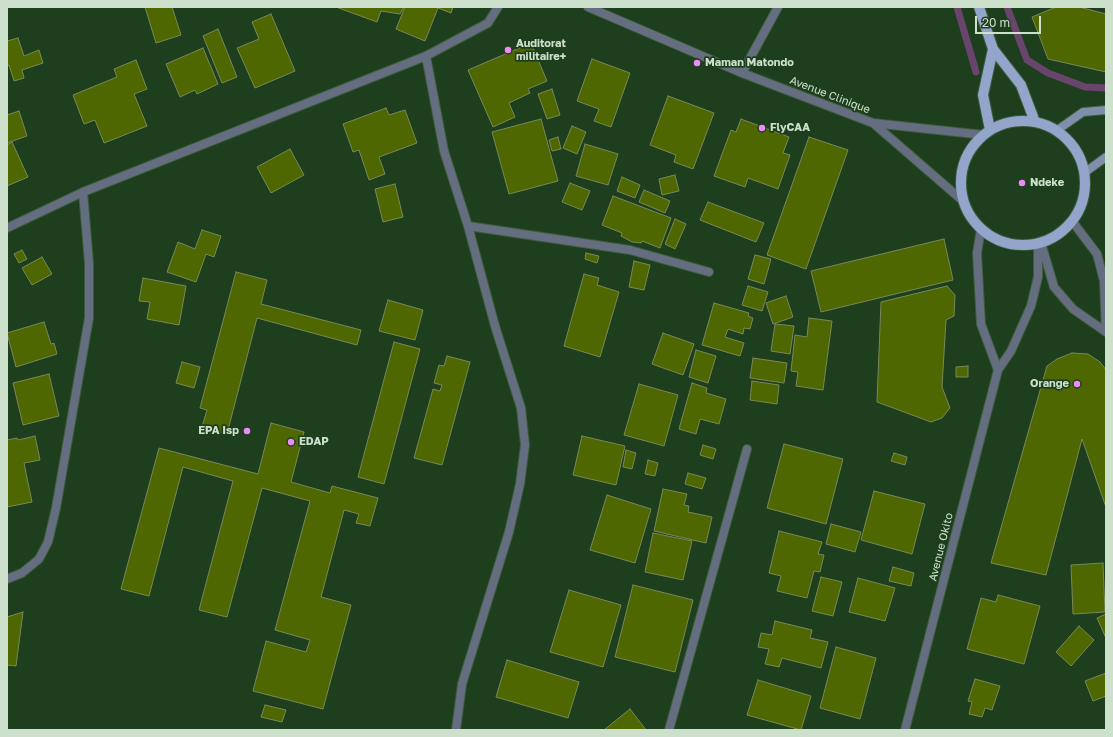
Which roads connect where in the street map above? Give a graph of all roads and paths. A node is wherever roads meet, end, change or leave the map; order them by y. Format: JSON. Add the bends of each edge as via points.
{"nodes":[{"id":1,"x":498,"y":7,"type":"edge"},
{"id":2,"x":588,"y":7,"type":"edge"},
{"id":3,"x":778,"y":7,"type":"edge"},
{"id":4,"x":979,"y":7,"type":"edge"},
{"id":5,"x":993,"y":49,"type":"junction"},
{"id":6,"x":426,"y":56,"type":"junction"},
{"id":7,"x":742,"y":73,"type":"junction"},
{"id":8,"x":1106,"y":110,"type":"edge"},
{"id":9,"x":1035,"y":122,"type":"junction"},
{"id":10,"x":873,"y":123,"type":"junction"},
{"id":11,"x":1056,"y":130,"type":"junction"},
{"id":12,"x":987,"y":133,"type":"junction"},
{"id":13,"x":1106,"y":157,"type":"edge"},
{"id":14,"x":1084,"y":173,"type":"junction"},
{"id":15,"x":83,"y":192,"type":"junction"},
{"id":16,"x":964,"y":201,"type":"junction"},
{"id":17,"x":1072,"y":221,"type":"junction"},
{"id":18,"x":468,"y":226,"type":"junction"},
{"id":19,"x":7,"y":228,"type":"edge"},
{"id":20,"x":981,"y":229,"type":"junction"},
{"id":21,"x":1039,"y":243,"type":"junction"},
{"id":22,"x":709,"y":272,"type":"dead end"},
{"id":23,"x":998,"y":370,"type":"junction"},
{"id":24,"x":747,"y":449,"type":"dead end"},
{"id":25,"x":7,"y":579,"type":"edge"},
{"id":26,"x":456,"y":730,"type":"edge"},
{"id":27,"x":669,"y":730,"type":"edge"},
{"id":28,"x":906,"y":730,"type":"edge"}],
"edges":[{"from":1,"to":6,"type":"street","via":[[488,23]]},
{"from":2,"to":7,"type":"street","name":"Avenue Clinique"},
{"from":3,"to":7,"type":"street"},
{"from":4,"to":5,"type":"main road"},
{"from":5,"to":9,"type":"main road","via":[[1021,85]]},
{"from":5,"to":12,"type":"main road","via":[[983,96]]},
{"from":6,"to":15,"type":"street"},
{"from":6,"to":18,"type":"street","via":[[444,151]]},
{"from":7,"to":10,"type":"street","name":"Avenue Clinique"},
{"from":8,"to":11,"type":"street","via":[[1082,112]]},
{"from":9,"to":11,"type":"main road"},
{"from":9,"to":12,"type":"main road","via":[[1005,124]]},
{"from":10,"to":12,"type":"street","name":"Avenue Clinique"},
{"from":10,"to":16,"type":"street"},
{"from":11,"to":14,"type":"main road","via":[[1079,156]]},
{"from":12,"to":16,"type":"main road","via":[[972,148],[964,165],[961,183]]},
{"from":13,"to":14,"type":"street"},
{"from":14,"to":17,"type":"main road","via":[[1084,190],[1080,206]]},
{"from":15,"to":19,"type":"street"},
{"from":15,"to":25,"type":"street","via":[[89,263],[88,318],[56,508],[48,542],[39,559],[22,573]]},
{"from":16,"to":20,"type":"main road","via":[[967,211]]},
{"from":17,"to":21,"type":"main road","via":[[1063,230]]},
{"from":17,"to":21,"type":"street","via":[[1097,254],[1104,281],[1106,332],[1073,309],[1054,287]]},
{"from":18,"to":22,"type":"street","via":[[630,250]]},
{"from":18,"to":26,"type":"street","via":[[495,326],[521,408],[525,444],[520,484],[509,532],[462,684]]},
{"from":20,"to":21,"type":"main road","via":[[998,240],[1017,245]]},
{"from":20,"to":23,"type":"street","via":[[977,253],[981,324]]},
{"from":21,"to":23,"type":"street","name":"Avenue Okito","via":[[1038,277],[1031,306],[1011,351]]},
{"from":23,"to":28,"type":"street","name":"Avenue Okito"},
{"from":24,"to":27,"type":"street"}]}
